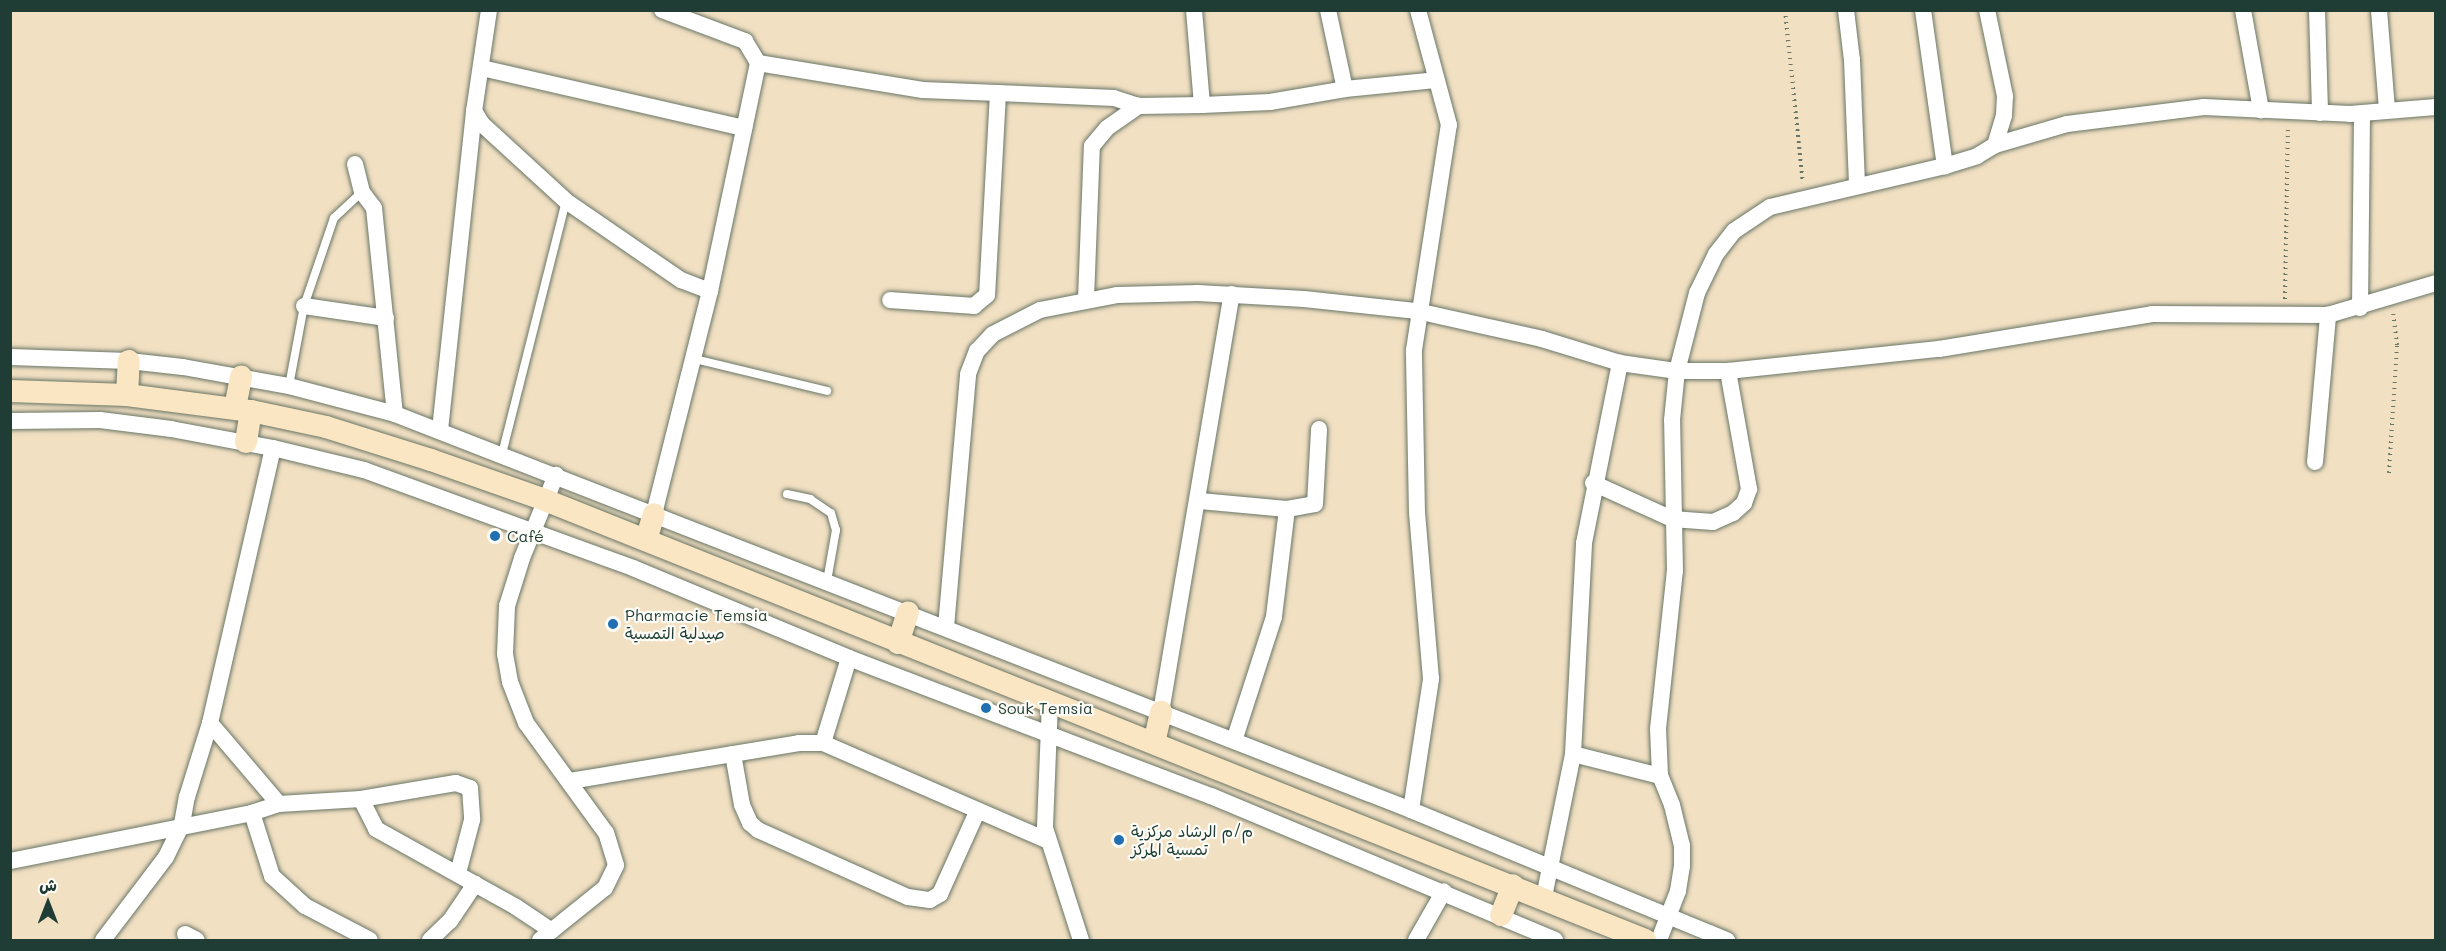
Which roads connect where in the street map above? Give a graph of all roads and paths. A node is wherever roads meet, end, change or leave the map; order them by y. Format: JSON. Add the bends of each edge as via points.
{"nodes":[{"id":1,"x":489,"y":10,"type":"edge"},
{"id":2,"x":662,"y":10,"type":"edge"},
{"id":3,"x":1194,"y":10,"type":"edge"},
{"id":4,"x":1328,"y":10,"type":"edge"},
{"id":5,"x":1418,"y":10,"type":"edge"},
{"id":6,"x":1785,"y":10,"type":"edge"},
{"id":7,"x":1846,"y":10,"type":"edge"},
{"id":8,"x":1923,"y":10,"type":"edge"},
{"id":9,"x":1987,"y":10,"type":"edge"},
{"id":10,"x":2243,"y":10,"type":"edge"},
{"id":11,"x":2317,"y":10,"type":"edge"},
{"id":12,"x":2379,"y":10,"type":"edge"},
{"id":13,"x":758,"y":63,"type":"junction"},
{"id":14,"x":482,"y":68,"type":"junction"},
{"id":15,"x":1436,"y":80,"type":"junction"},
{"id":16,"x":1345,"y":89,"type":"junction"},
{"id":17,"x":998,"y":93,"type":"junction"},
{"id":18,"x":2436,"y":93,"type":"edge"},
{"id":19,"x":1202,"y":105,"type":"junction"},
{"id":20,"x":1139,"y":106,"type":"junction"},
{"id":21,"x":2418,"y":107,"type":"junction"},
{"id":22,"x":2436,"y":107,"type":"edge"},
{"id":23,"x":2261,"y":110,"type":"junction"},
{"id":24,"x":2387,"y":110,"type":"junction"},
{"id":25,"x":474,"y":111,"type":"junction"},
{"id":26,"x":2288,"y":111,"type":"junction"},
{"id":27,"x":2320,"y":113,"type":"junction"},
{"id":28,"x":2362,"y":113,"type":"junction"},
{"id":29,"x":744,"y":128,"type":"junction"},
{"id":30,"x":1995,"y":145,"type":"junction"},
{"id":31,"x":355,"y":164,"type":"dead end"},
{"id":32,"x":1945,"y":166,"type":"junction"},
{"id":33,"x":1857,"y":185,"type":"junction"},
{"id":34,"x":362,"y":192,"type":"junction"},
{"id":35,"x":1805,"y":198,"type":"junction"},
{"id":36,"x":566,"y":201,"type":"junction"},
{"id":37,"x":2436,"y":284,"type":"edge"},
{"id":38,"x":710,"y":291,"type":"junction"},
{"id":39,"x":1232,"y":294,"type":"junction"},
{"id":40,"x":2391,"y":298,"type":"junction"},
{"id":41,"x":1086,"y":299,"type":"junction"},
{"id":42,"x":890,"y":300,"type":"dead end"},
{"id":43,"x":304,"y":306,"type":"junction"},
{"id":44,"x":2360,"y":308,"type":"junction"},
{"id":45,"x":1417,"y":311,"type":"junction"},
{"id":46,"x":2328,"y":315,"type":"junction"},
{"id":47,"x":2285,"y":316,"type":"junction"},
{"id":48,"x":386,"y":318,"type":"junction"},
{"id":49,"x":10,"y":357,"type":"edge"},
{"id":50,"x":695,"y":359,"type":"junction"},
{"id":51,"x":129,"y":360,"type":"junction"},
{"id":52,"x":1620,"y":363,"type":"junction"},
{"id":53,"x":1677,"y":371,"type":"junction"},
{"id":54,"x":1728,"y":371,"type":"junction"},
{"id":55,"x":242,"y":376,"type":"junction"},
{"id":56,"x":289,"y":386,"type":"junction"},
{"id":57,"x":10,"y":391,"type":"edge"},
{"id":58,"x":827,"y":392,"type":"dead end"},
{"id":59,"x":127,"y":395,"type":"junction"},
{"id":60,"x":243,"y":409,"type":"junction"},
{"id":61,"x":395,"y":414,"type":"junction"},
{"id":62,"x":10,"y":421,"type":"edge"},
{"id":63,"x":1319,"y":429,"type":"dead end"},
{"id":64,"x":440,"y":430,"type":"junction"},
{"id":65,"x":246,"y":442,"type":"junction"},
{"id":66,"x":273,"y":448,"type":"junction"},
{"id":67,"x":502,"y":454,"type":"junction"},
{"id":68,"x":2315,"y":462,"type":"dead end"},
{"id":69,"x":2389,"y":473,"type":"dead end"},
{"id":70,"x":556,"y":475,"type":"junction"},
{"id":71,"x":1593,"y":483,"type":"junction"},
{"id":72,"x":787,"y":494,"type":"dead end"},
{"id":73,"x":545,"y":500,"type":"junction"},
{"id":74,"x":1200,"y":501,"type":"junction"},
{"id":75,"x":1287,"y":509,"type":"junction"},
{"id":76,"x":654,"y":514,"type":"junction"},
{"id":77,"x":1672,"y":519,"type":"junction"},
{"id":78,"x":532,"y":531,"type":"junction"},
{"id":79,"x":646,"y":540,"type":"junction"},
{"id":80,"x":827,"y":581,"type":"junction"},
{"id":81,"x":908,"y":613,"type":"junction"},
{"id":82,"x":946,"y":627,"type":"junction"},
{"id":83,"x":898,"y":643,"type":"junction"},
{"id":84,"x":849,"y":658,"type":"junction"},
{"id":85,"x":1050,"y":702,"type":"junction"},
{"id":86,"x":1161,"y":712,"type":"junction"},
{"id":87,"x":210,"y":723,"type":"junction"},
{"id":88,"x":1047,"y":735,"type":"junction"},
{"id":89,"x":1234,"y":741,"type":"junction"},
{"id":90,"x":824,"y":742,"type":"junction"},
{"id":91,"x":1154,"y":742,"type":"junction"},
{"id":92,"x":733,"y":754,"type":"junction"},
{"id":93,"x":1573,"y":754,"type":"junction"},
{"id":94,"x":1660,"y":776,"type":"junction"},
{"id":95,"x":570,"y":781,"type":"junction"},
{"id":96,"x":361,"y":799,"type":"junction"},
{"id":97,"x":279,"y":804,"type":"junction"},
{"id":98,"x":1411,"y":810,"type":"junction"},
{"id":99,"x":977,"y":812,"type":"junction"},
{"id":100,"x":252,"y":813,"type":"junction"},
{"id":101,"x":182,"y":824,"type":"junction"},
{"id":102,"x":1048,"y":841,"type":"junction"},
{"id":103,"x":10,"y":861,"type":"edge"},
{"id":104,"x":1550,"y":869,"type":"junction"},
{"id":105,"x":458,"y":873,"type":"junction"},
{"id":106,"x":475,"y":884,"type":"junction"},
{"id":107,"x":1513,"y":885,"type":"junction"},
{"id":108,"x":1444,"y":891,"type":"junction"},
{"id":109,"x":1544,"y":897,"type":"junction"},
{"id":110,"x":1500,"y":915,"type":"junction"},
{"id":111,"x":1669,"y":916,"type":"junction"},
{"id":112,"x":546,"y":936,"type":"edge"},
{"id":113,"x":103,"y":940,"type":"edge"},
{"id":114,"x":370,"y":940,"type":"edge"},
{"id":115,"x":430,"y":940,"type":"edge"},
{"id":116,"x":1081,"y":940,"type":"edge"},
{"id":117,"x":1416,"y":940,"type":"edge"},
{"id":118,"x":1555,"y":940,"type":"edge"},
{"id":119,"x":1645,"y":940,"type":"edge"},
{"id":120,"x":1659,"y":940,"type":"edge"},
{"id":121,"x":1727,"y":940,"type":"edge"}],
"edges":[{"from":1,"to":14,"type":"street"},
{"from":2,"to":13,"type":"street","via":[[745,41]]},
{"from":3,"to":19,"type":"street"},
{"from":4,"to":16,"type":"street"},
{"from":5,"to":15,"type":"street"},
{"from":6,"to":35,"type":"path"},
{"from":7,"to":33,"type":"street"},
{"from":8,"to":32,"type":"street"},
{"from":9,"to":30,"type":"street","via":[[2005,96]]},
{"from":10,"to":23,"type":"street"},
{"from":11,"to":27,"type":"street"},
{"from":12,"to":24,"type":"street"},
{"from":13,"to":17,"type":"street","via":[[923,90]]},
{"from":13,"to":29,"type":"street"},
{"from":14,"to":25,"type":"street"},
{"from":14,"to":29,"type":"street"},
{"from":15,"to":16,"type":"street"},
{"from":15,"to":45,"type":"street","via":[[1449,125]]},
{"from":16,"to":19,"type":"street","via":[[1270,102]]},
{"from":17,"to":20,"type":"street","via":[[1114,98]]},
{"from":17,"to":42,"type":"street","via":[[987,295],[974,306]]},
{"from":18,"to":21,"type":"street"},
{"from":19,"to":20,"type":"street"},
{"from":20,"to":41,"type":"street","via":[[1107,128],[1092,146]]},
{"from":21,"to":22,"type":"street"},
{"from":21,"to":24,"type":"street"},
{"from":23,"to":26,"type":"street"},
{"from":23,"to":30,"type":"street","via":[[2204,108],[2113,116]]},
{"from":24,"to":28,"type":"street"},
{"from":25,"to":36,"type":"street","via":[[495,137]]},
{"from":25,"to":64,"type":"street"},
{"from":26,"to":27,"type":"street"},
{"from":26,"to":47,"type":"path"},
{"from":27,"to":28,"type":"street"},
{"from":28,"to":44,"type":"street"},
{"from":29,"to":38,"type":"street"},
{"from":30,"to":32,"type":"street","via":[[1977,156]]},
{"from":31,"to":34,"type":"street"},
{"from":32,"to":33,"type":"street"},
{"from":33,"to":35,"type":"street"},
{"from":34,"to":43,"type":"lane","via":[[334,218]]},
{"from":34,"to":48,"type":"street","via":[[374,208]]},
{"from":35,"to":53,"type":"street","via":[[1770,207],[1749,219],[1716,254],[1697,293]]},
{"from":36,"to":38,"type":"street","via":[[681,280]]},
{"from":36,"to":67,"type":"lane"},
{"from":37,"to":40,"type":"street"},
{"from":38,"to":50,"type":"street"},
{"from":39,"to":41,"type":"street"},
{"from":39,"to":45,"type":"street"},
{"from":39,"to":74,"type":"street"},
{"from":40,"to":44,"type":"street"},
{"from":40,"to":69,"type":"path","via":[[2397,345]]},
{"from":41,"to":82,"type":"street","via":[[1014,320],[977,351],[964,399]]},
{"from":43,"to":48,"type":"street"},
{"from":43,"to":56,"type":"lane"},
{"from":44,"to":46,"type":"street"},
{"from":45,"to":52,"type":"street","via":[[1542,339]]},
{"from":45,"to":98,"type":"street","via":[[1417,513],[1431,679]]},
{"from":46,"to":47,"type":"street"},
{"from":46,"to":68,"type":"street"},
{"from":47,"to":54,"type":"street","via":[[2152,314],[1939,349]]},
{"from":48,"to":61,"type":"street"},
{"from":49,"to":51,"type":"street"},
{"from":50,"to":58,"type":"lane"},
{"from":50,"to":76,"type":"street"},
{"from":51,"to":55,"type":"street"},
{"from":51,"to":59,"type":"main road"},
{"from":52,"to":53,"type":"street"},
{"from":52,"to":71,"type":"street"},
{"from":53,"to":54,"type":"street"},
{"from":53,"to":77,"type":"street","via":[[1672,420]]},
{"from":54,"to":77,"type":"street","via":[[1749,489],[1744,503],[1713,522]]},
{"from":55,"to":56,"type":"street"},
{"from":55,"to":60,"type":"main road"},
{"from":56,"to":61,"type":"street"},
{"from":57,"to":59,"type":"main road"},
{"from":59,"to":60,"type":"main road"},
{"from":60,"to":65,"type":"main road"},
{"from":60,"to":73,"type":"main road","via":[[366,439]]},
{"from":61,"to":64,"type":"street"},
{"from":62,"to":65,"type":"street","via":[[100,420]]},
{"from":63,"to":75,"type":"street","via":[[1315,504]]},
{"from":64,"to":67,"type":"street"},
{"from":65,"to":66,"type":"street"},
{"from":66,"to":78,"type":"street","via":[[364,471]]},
{"from":66,"to":87,"type":"street"},
{"from":67,"to":70,"type":"street"},
{"from":70,"to":73,"type":"street"},
{"from":70,"to":76,"type":"street"},
{"from":71,"to":77,"type":"street"},
{"from":71,"to":93,"type":"street","via":[[1584,543]]},
{"from":72,"to":80,"type":"lane","via":[[810,500],[831,513],[836,530]]},
{"from":73,"to":78,"type":"street"},
{"from":73,"to":79,"type":"main road"},
{"from":74,"to":75,"type":"street"},
{"from":74,"to":86,"type":"street"},
{"from":75,"to":89,"type":"street","via":[[1274,617]]},
{"from":76,"to":79,"type":"main road"},
{"from":76,"to":80,"type":"street"},
{"from":77,"to":94,"type":"street","via":[[1675,571],[1658,729]]},
{"from":78,"to":84,"type":"street","via":[[633,568]]},
{"from":78,"to":95,"type":"street","via":[[507,606],[510,682],[526,723]]},
{"from":79,"to":83,"type":"main road"},
{"from":80,"to":81,"type":"street"},
{"from":81,"to":82,"type":"street"},
{"from":81,"to":83,"type":"main road"},
{"from":82,"to":86,"type":"street"},
{"from":83,"to":85,"type":"main road"},
{"from":84,"to":88,"type":"street"},
{"from":84,"to":90,"type":"street"},
{"from":85,"to":88,"type":"street"},
{"from":85,"to":91,"type":"main road"},
{"from":86,"to":89,"type":"street"},
{"from":86,"to":91,"type":"main road"},
{"from":87,"to":97,"type":"street"},
{"from":87,"to":101,"type":"street"},
{"from":88,"to":102,"type":"street","via":[[1043,805]]},
{"from":88,"to":108,"type":"street","via":[[1211,796]]},
{"from":89,"to":98,"type":"street"},
{"from":90,"to":92,"type":"street"},
{"from":90,"to":99,"type":"street"},
{"from":91,"to":107,"type":"main road"},
{"from":92,"to":95,"type":"street"},
{"from":92,"to":99,"type":"street","via":[[742,805],[758,830],[909,897],[930,900],[940,894]]},
{"from":93,"to":94,"type":"street"},
{"from":93,"to":104,"type":"street"},
{"from":94,"to":111,"type":"street","via":[[1682,846],[1678,891]]},
{"from":95,"to":112,"type":"street","via":[[606,834],[615,872],[605,888]]},
{"from":96,"to":97,"type":"street"},
{"from":96,"to":105,"type":"street","via":[[376,829]]},
{"from":96,"to":105,"type":"street","via":[[464,784],[472,797],[472,820]]},
{"from":97,"to":100,"type":"street"},
{"from":98,"to":104,"type":"street"},
{"from":99,"to":102,"type":"street"},
{"from":100,"to":101,"type":"street"},
{"from":100,"to":114,"type":"street","via":[[272,876],[305,906]]},
{"from":101,"to":103,"type":"street"},
{"from":101,"to":113,"type":"street","via":[[166,857]]},
{"from":102,"to":116,"type":"street"},
{"from":104,"to":109,"type":"street"},
{"from":104,"to":111,"type":"street"},
{"from":105,"to":106,"type":"street"},
{"from":106,"to":112,"type":"street"},
{"from":106,"to":115,"type":"street","via":[[450,921]]},
{"from":107,"to":109,"type":"main road"},
{"from":107,"to":110,"type":"main road"},
{"from":108,"to":110,"type":"street"},
{"from":108,"to":117,"type":"street"},
{"from":109,"to":119,"type":"main road"},
{"from":110,"to":118,"type":"street"},
{"from":111,"to":120,"type":"street"},
{"from":111,"to":121,"type":"street"}]}
